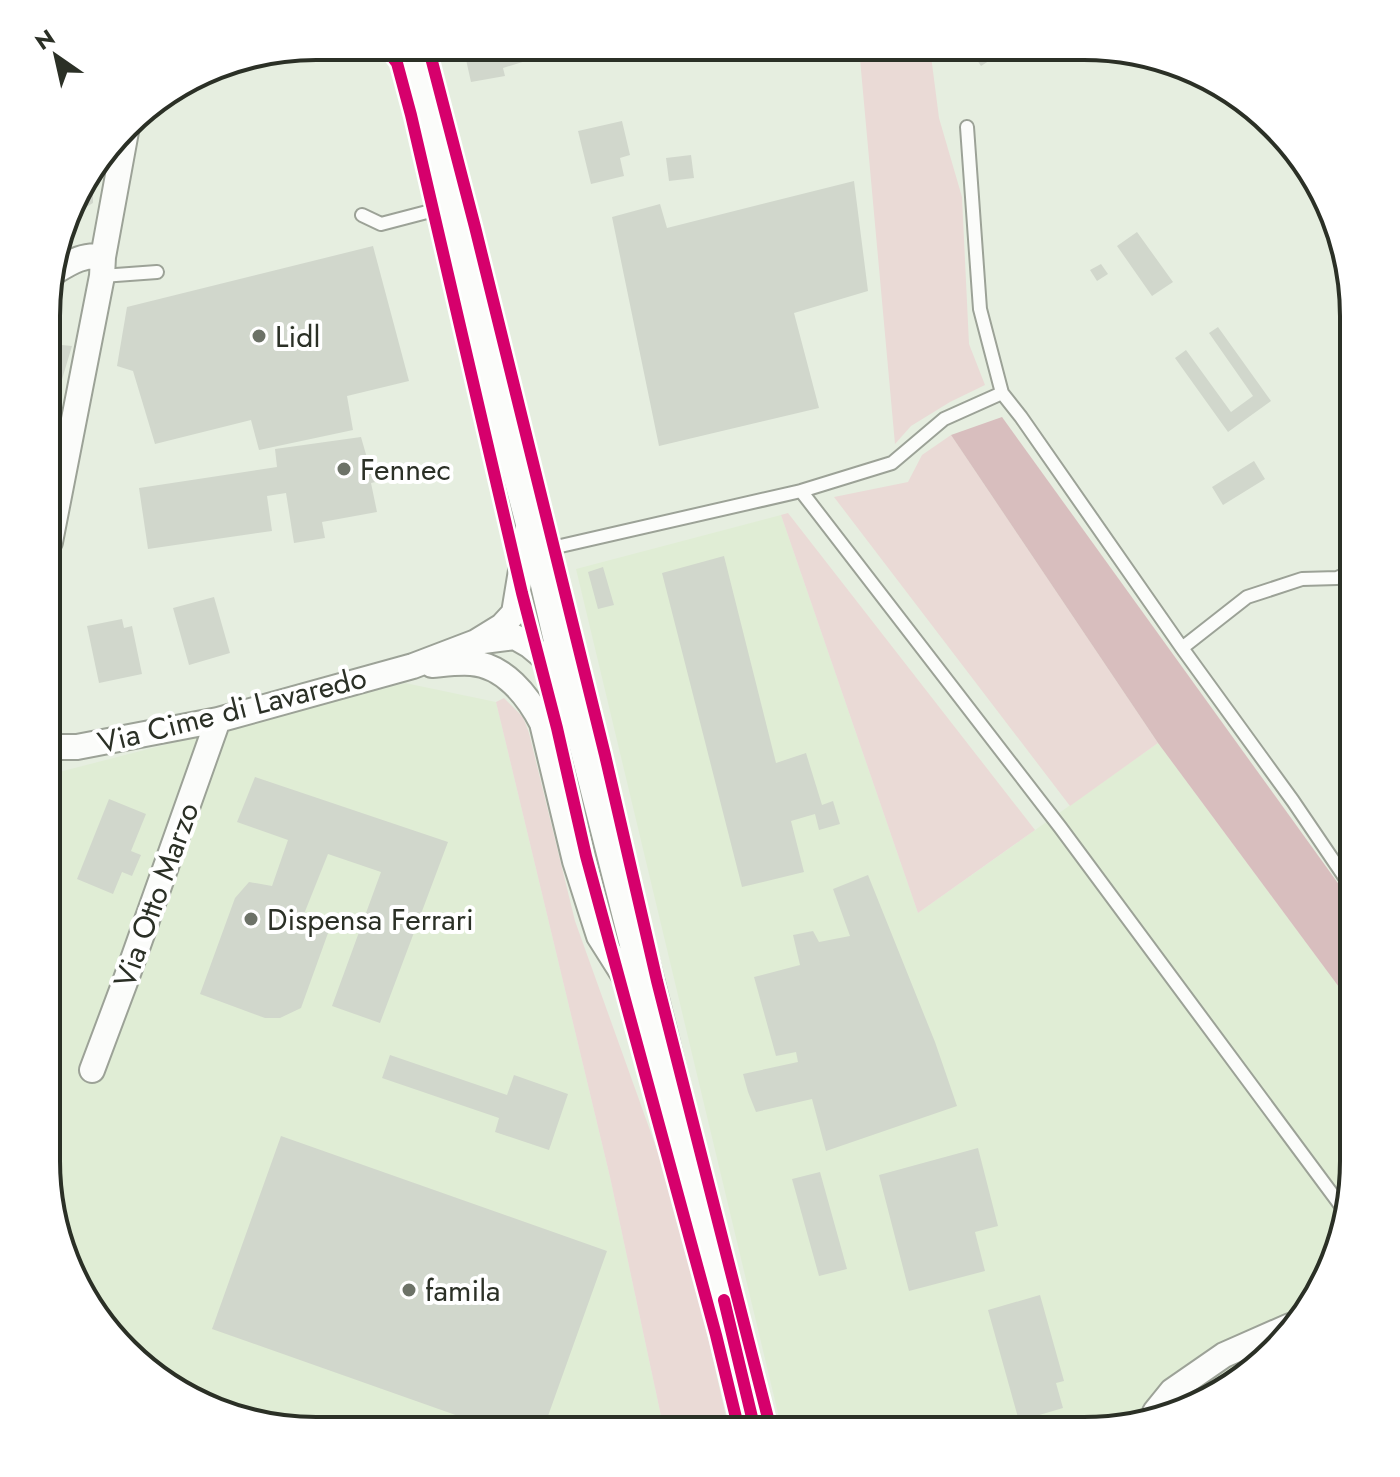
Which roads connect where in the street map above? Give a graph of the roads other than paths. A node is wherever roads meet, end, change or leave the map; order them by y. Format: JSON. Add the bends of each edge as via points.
{"nodes":[{"id":1,"x":409,"y":60,"type":"edge"},
{"id":2,"x":419,"y":60,"type":"edge"},
{"id":3,"x":424,"y":90,"type":"junction"},
{"id":4,"x":967,"y":127,"type":"dead end"},
{"id":5,"x":123,"y":148,"type":"edge"},
{"id":6,"x":450,"y":206,"type":"junction"},
{"id":7,"x":362,"y":215,"type":"dead end"},
{"id":8,"x":65,"y":266,"type":"edge"},
{"id":9,"x":102,"y":267,"type":"junction"},
{"id":10,"x":157,"y":272,"type":"dead end"},
{"id":11,"x":1002,"y":393,"type":"junction"},
{"id":12,"x":60,"y":488,"type":"edge"},
{"id":13,"x":801,"y":491,"type":"junction"},
{"id":14,"x":530,"y":514,"type":"junction"},
{"id":15,"x":540,"y":550,"type":"junction"},
{"id":16,"x":1339,"y":577,"type":"edge"},
{"id":17,"x":476,"y":642,"type":"junction"},
{"id":18,"x":1182,"y":648,"type":"junction"},
{"id":19,"x":413,"y":666,"type":"junction"},
{"id":20,"x":570,"y":679,"type":"junction"},
{"id":21,"x":218,"y":720,"type":"junction"},
{"id":22,"x":60,"y":747,"type":"edge"},
{"id":23,"x":1339,"y":869,"type":"edge"},
{"id":24,"x":659,"y":1031,"type":"junction"},
{"id":25,"x":92,"y":1070,"type":"dead end"},
{"id":26,"x":1336,"y":1200,"type":"edge"},
{"id":27,"x":1272,"y":1334,"type":"edge"},
{"id":28,"x":1161,"y":1404,"type":"edge"},
{"id":29,"x":752,"y":1416,"type":"edge"}],
"edges":[{"from":1,"to":3,"type":"main road"},
{"from":2,"to":3,"type":"main road"},
{"from":3,"to":6,"type":"main road"},
{"from":4,"to":11,"type":"lane","via":[[980,309]]},
{"from":5,"to":9,"type":"street"},
{"from":6,"to":7,"type":"lane","via":[[381,224]]},
{"from":6,"to":14,"type":"main road"},
{"from":8,"to":9,"type":"street","via":[[93,255]]},
{"from":9,"to":10,"type":"lane"},
{"from":9,"to":12,"type":"street"},
{"from":11,"to":13,"type":"lane","via":[[944,419],[892,463]]},
{"from":11,"to":18,"type":"lane"},
{"from":13,"to":15,"type":"lane"},
{"from":13,"to":26,"type":"lane","via":[[1060,827]]},
{"from":14,"to":15,"type":"main road"},
{"from":14,"to":17,"type":"street","name":"Via Cime di Lavaredo","via":[[514,613]]},
{"from":15,"to":20,"type":"main road"},
{"from":16,"to":18,"type":"lane","via":[[1302,579],[1247,597]]},
{"from":17,"to":19,"type":"street","name":"Via Cime di Lavaredo"},
{"from":17,"to":20,"type":"street","name":"Via Cime di Lavaredo","via":[[515,637]]},
{"from":18,"to":23,"type":"lane"},
{"from":19,"to":21,"type":"street","name":"Via Cime di Lavaredo"},
{"from":19,"to":24,"type":"street","name":"Via Cime di Lavaredo","via":[[473,663],[497,672],[528,698],[542,723],[599,936]]},
{"from":20,"to":24,"type":"main road"},
{"from":21,"to":22,"type":"street","name":"Via Cime di Lavaredo"},
{"from":21,"to":25,"type":"street","name":"Via Otto Marzo"},
{"from":24,"to":29,"type":"main road"},
{"from":27,"to":28,"type":"street","via":[[1224,1355]]}]}
